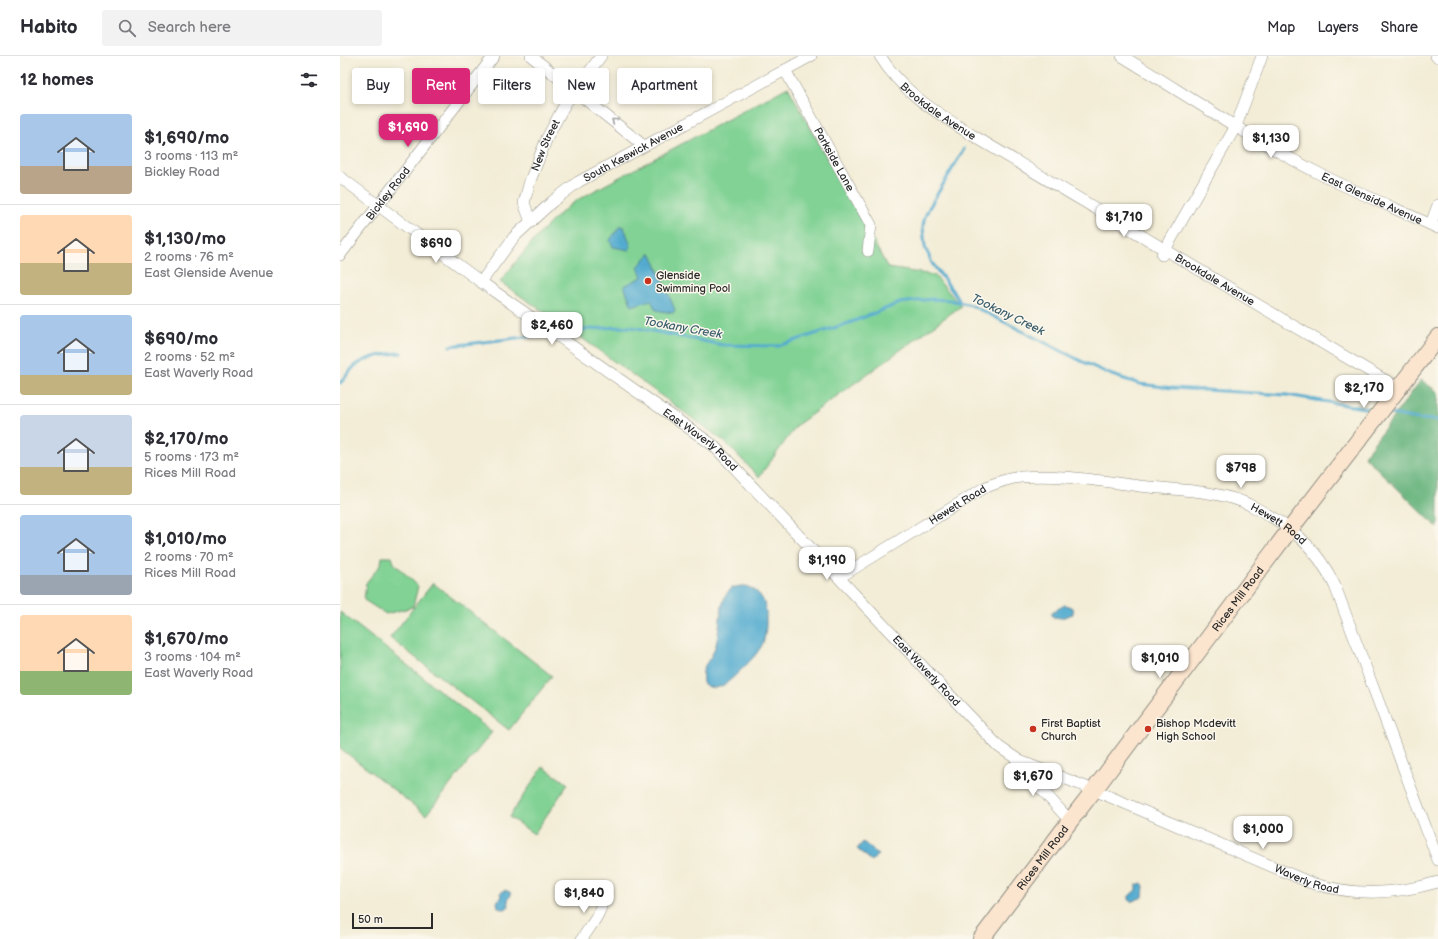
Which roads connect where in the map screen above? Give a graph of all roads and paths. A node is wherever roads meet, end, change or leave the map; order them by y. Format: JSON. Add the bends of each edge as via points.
{"nodes":[{"id":1,"x":494,"y":56,"type":"edge"},
{"id":2,"x":531,"y":56,"type":"edge"},
{"id":3,"x":601,"y":56,"type":"edge"},
{"id":4,"x":811,"y":56,"type":"edge"},
{"id":5,"x":880,"y":56,"type":"edge"},
{"id":6,"x":1122,"y":56,"type":"edge"},
{"id":7,"x":1262,"y":56,"type":"edge"},
{"id":8,"x":592,"y":68,"type":"edge"},
{"id":9,"x":785,"y":70,"type":"junction"},
{"id":10,"x":553,"y":73,"type":"edge"},
{"id":11,"x":565,"y":104,"type":"edge"},
{"id":12,"x":593,"y":104,"type":"edge"},
{"id":13,"x":1236,"y":126,"type":"junction"},
{"id":14,"x":644,"y":146,"type":"junction"},
{"id":15,"x":340,"y":177,"type":"edge"},
{"id":16,"x":1438,"y":205,"type":"edge"},
{"id":17,"x":378,"y":206,"type":"junction"},
{"id":18,"x":531,"y":222,"type":"junction"},
{"id":19,"x":1434,"y":226,"type":"edge"},
{"id":20,"x":868,"y":251,"type":"dead end"},
{"id":21,"x":1163,"y":252,"type":"junction"},
{"id":22,"x":340,"y":255,"type":"edge"},
{"id":23,"x":481,"y":282,"type":"junction"},
{"id":24,"x":1438,"y":337,"type":"edge"},
{"id":25,"x":1393,"y":394,"type":"junction"},
{"id":26,"x":1290,"y":528,"type":"junction"},
{"id":27,"x":840,"y":578,"type":"junction"},
{"id":28,"x":1013,"y":757,"type":"junction"},
{"id":29,"x":1094,"y":790,"type":"junction"},
{"id":30,"x":1070,"y":820,"type":"junction"},
{"id":31,"x":1438,"y":860,"type":"edge"},
{"id":32,"x":1438,"y":882,"type":"edge"},
{"id":33,"x":602,"y":891,"type":"dead end"},
{"id":34,"x":582,"y":939,"type":"edge"},
{"id":35,"x":981,"y":939,"type":"edge"}],
"edges":[{"from":1,"to":17,"type":"street","name":"Bickley Road"},
{"from":2,"to":10,"type":"street"},
{"from":3,"to":8,"type":"street","name":"New Street"},
{"from":4,"to":9,"type":"street","name":"South Keswick Avenue"},
{"from":5,"to":21,"type":"street","name":"Brookdale Avenue","via":[[907,90],[926,105]]},
{"from":6,"to":13,"type":"street","name":"East Glenside Avenue"},
{"from":7,"to":13,"type":"street"},
{"from":9,"to":14,"type":"street","name":"South Keswick Avenue"},
{"from":9,"to":20,"type":"street","name":"Parkside Lane","via":[[871,225]]},
{"from":11,"to":18,"type":"street","name":"New Street","via":[[553,124],[530,181],[524,203]]},
{"from":14,"to":12,"type":"street","one_way":true},
{"from":13,"to":19,"type":"street","name":"East Glenside Avenue","via":[[1321,174]]},
{"from":13,"to":21,"type":"street"},
{"from":14,"to":18,"type":"street","name":"South Keswick Avenue","via":[[578,182]]},
{"from":15,"to":17,"type":"street","name":"East Waverly Road"},
{"from":16,"to":19,"type":"street"},
{"from":17,"to":22,"type":"street","name":"Bickley Road"},
{"from":17,"to":23,"type":"street","name":"East Waverly Road"},
{"from":18,"to":23,"type":"street","name":"South Keswick Avenue","via":[[514,237]]},
{"from":21,"to":25,"type":"street","name":"Brookdale Avenue"},
{"from":23,"to":27,"type":"street","name":"East Waverly Road","via":[[713,445]]},
{"from":24,"to":25,"type":"street","name":"Rices Mill Road"},
{"from":25,"to":26,"type":"street","name":"Rices Mill Road"},
{"from":26,"to":27,"type":"street","name":"Hewett Road","via":[[1252,506],[1219,495],[1049,476],[1019,477],[984,488]]},
{"from":26,"to":29,"type":"street","name":"Rices Mill Road"},
{"from":26,"to":31,"type":"street","name":"Hewett Road","via":[[1315,551],[1335,586]]},
{"from":27,"to":28,"type":"street","name":"East Waverly Road","via":[[999,747]]},
{"from":28,"to":29,"type":"street","name":"East Waverly Road"},
{"from":28,"to":30,"type":"street","name":"East Waverly Road"},
{"from":29,"to":30,"type":"street","name":"Rices Mill Road"},
{"from":29,"to":32,"type":"street","name":"Waverly Road","via":[[1326,888],[1385,892]]},
{"from":30,"to":35,"type":"street","name":"Rices Mill Road"},
{"from":33,"to":34,"type":"street","via":[[602,908]]}]}
